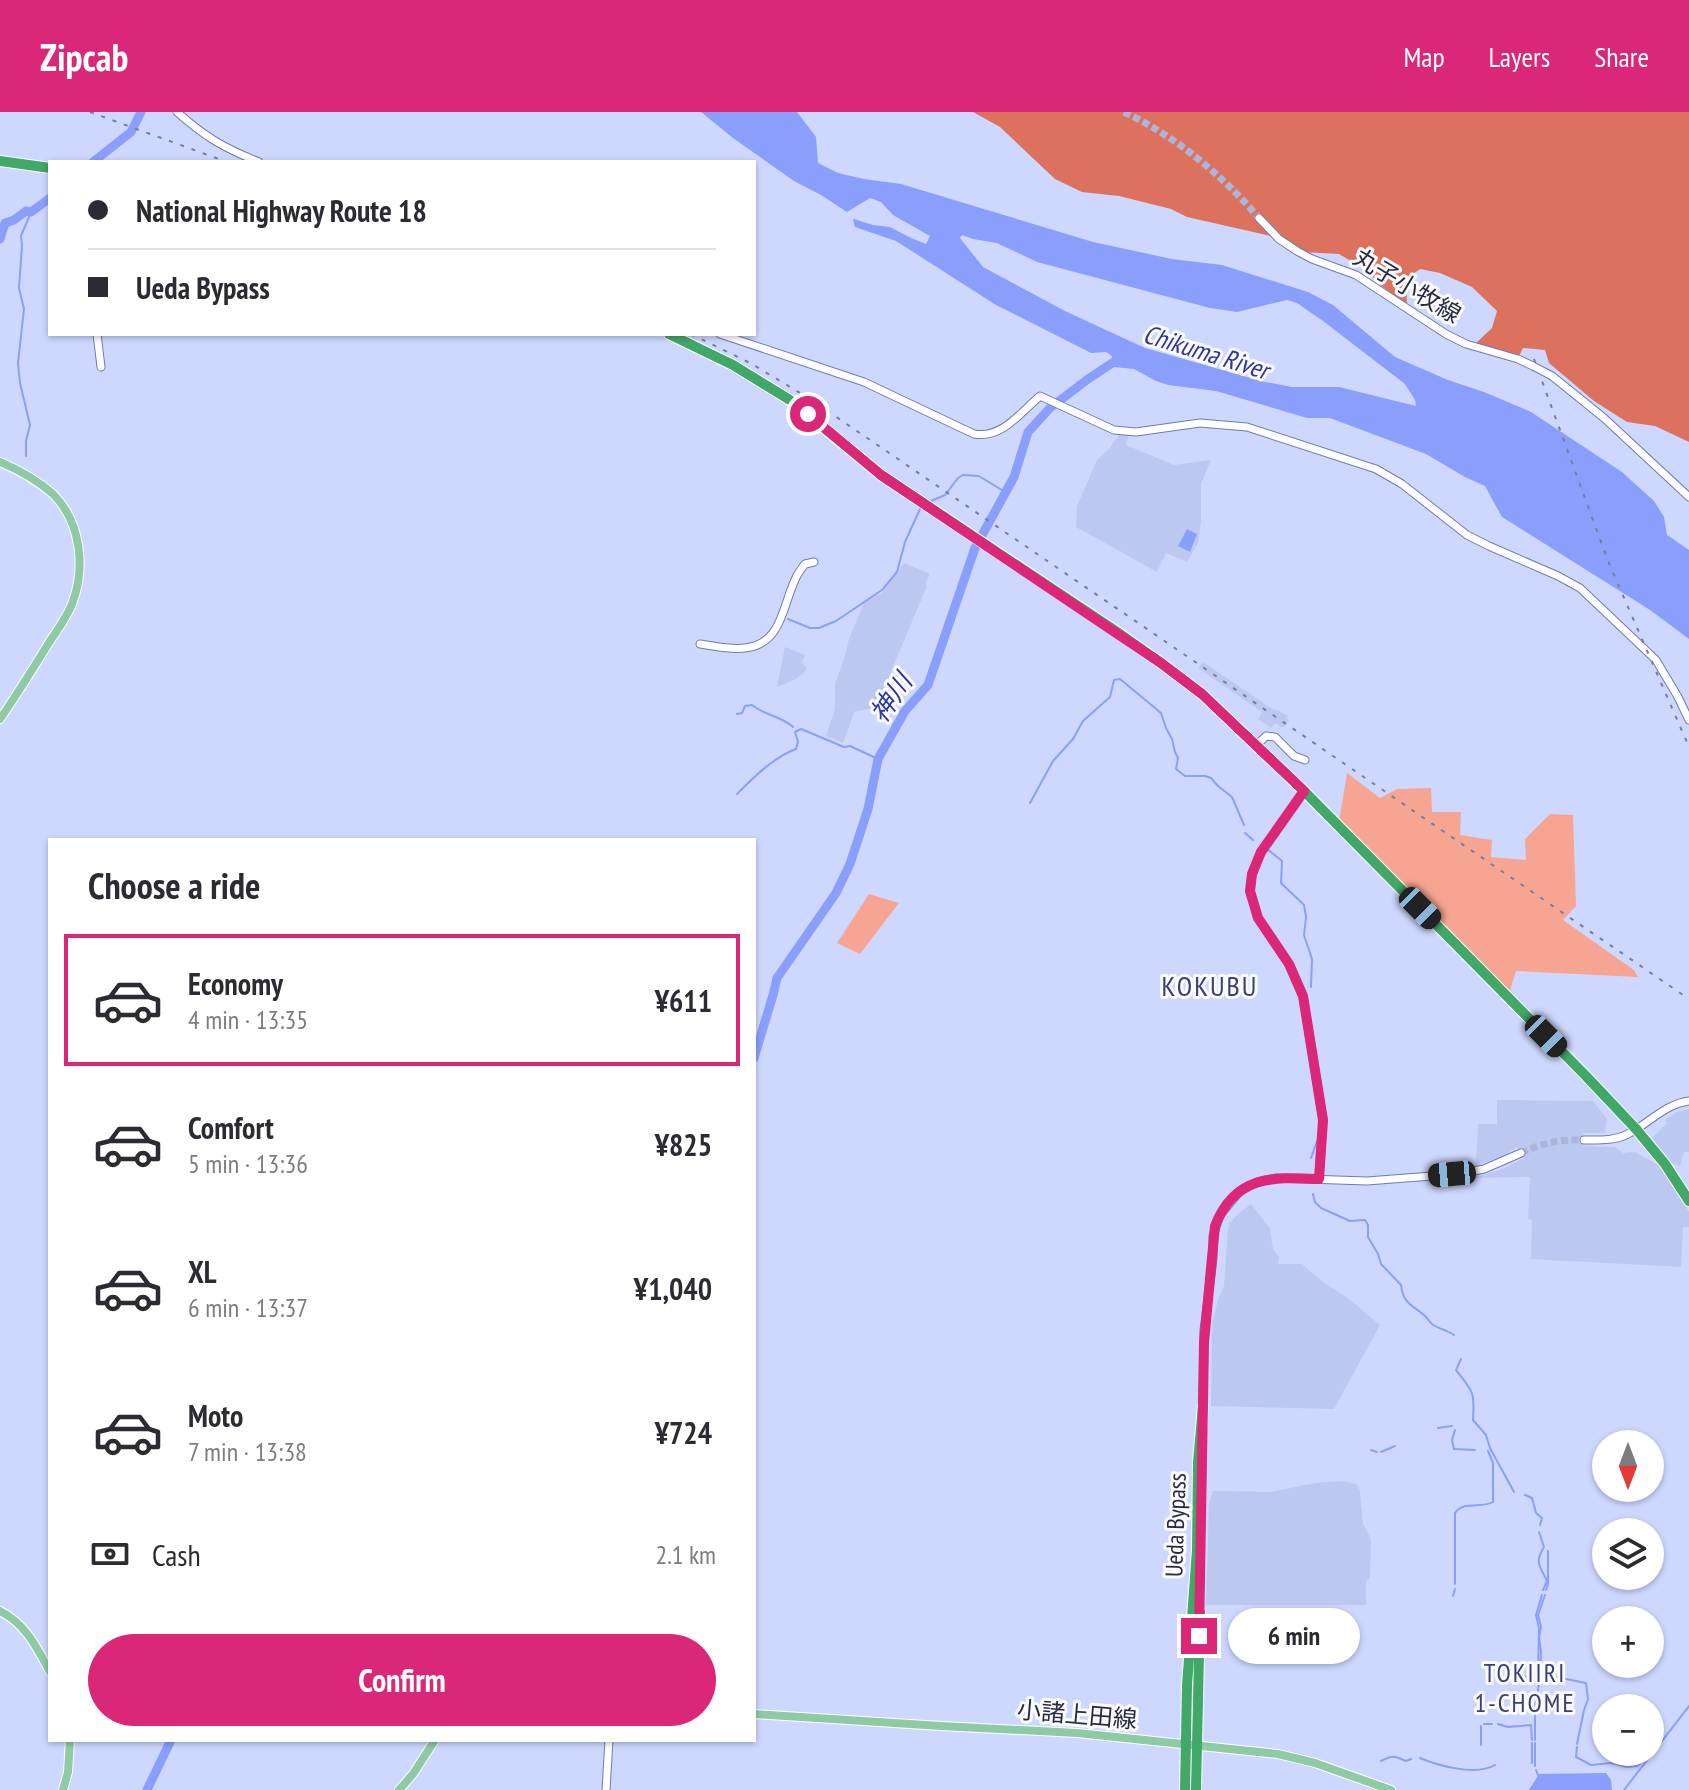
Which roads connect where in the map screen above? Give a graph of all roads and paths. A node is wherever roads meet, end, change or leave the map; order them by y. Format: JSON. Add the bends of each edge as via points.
{"nodes":[{"id":1,"x":177,"y":112,"type":"edge"},
{"id":2,"x":254,"y":160,"type":"edge"},
{"id":3,"x":0,"y":161,"type":"edge"},
{"id":4,"x":48,"y":168,"type":"edge"},
{"id":5,"x":1259,"y":218,"type":"tunnel mouth"},
{"id":6,"x":97,"y":336,"type":"edge"},
{"id":7,"x":673,"y":336,"type":"edge"},
{"id":8,"x":726,"y":336,"type":"edge"},
{"id":9,"x":101,"y":367,"type":"dead end"},
{"id":10,"x":0,"y":462,"type":"edge"},
{"id":11,"x":1689,"y":497,"type":"edge"},
{"id":12,"x":814,"y":562,"type":"dead end"},
{"id":13,"x":700,"y":644,"type":"dead end"},
{"id":14,"x":0,"y":719,"type":"edge"},
{"id":15,"x":1689,"y":720,"type":"edge"},
{"id":16,"x":1257,"y":745,"type":"junction"},
{"id":17,"x":1305,"y":760,"type":"dead end"},
{"id":18,"x":1304,"y":791,"type":"junction"},
{"id":19,"x":1689,"y":1101,"type":"edge"},
{"id":20,"x":1636,"y":1129,"type":"junction"},
{"id":21,"x":1584,"y":1140,"type":"tunnel mouth"},
{"id":22,"x":1521,"y":1153,"type":"tunnel mouth"},
{"id":23,"x":1319,"y":1179,"type":"junction"},
{"id":24,"x":1689,"y":1201,"type":"edge"},
{"id":25,"x":1203,"y":1406,"type":"joint"},
{"id":26,"x":0,"y":1611,"type":"edge"},
{"id":27,"x":48,"y":1668,"type":"edge"},
{"id":28,"x":756,"y":1714,"type":"edge"},
{"id":29,"x":70,"y":1742,"type":"edge"},
{"id":30,"x":434,"y":1742,"type":"edge"},
{"id":31,"x":609,"y":1742,"type":"edge"},
{"id":32,"x":1192,"y":1745,"type":"junction"},
{"id":33,"x":63,"y":1790,"type":"edge"},
{"id":34,"x":399,"y":1790,"type":"edge"},
{"id":35,"x":606,"y":1790,"type":"edge"},
{"id":36,"x":1185,"y":1790,"type":"edge"},
{"id":37,"x":1196,"y":1790,"type":"edge"},
{"id":38,"x":1391,"y":1790,"type":"edge"}],
"edges":[{"from":1,"to":2,"type":"street","via":[[226,149]]},
{"from":3,"to":4,"type":"highway"},
{"from":5,"to":11,"type":"street","name":"丸子小牧線","bridge":true,"via":[[1297,251],[1356,275],[1446,334],[1552,376]]},
{"from":6,"to":9,"type":"street"},
{"from":7,"to":16,"type":"highway","via":[[790,400],[881,475],[1161,663]]},
{"from":8,"to":15,"type":"street","via":[[864,382],[974,434],[1003,428],[1040,396],[1114,430],[1200,423],[1247,427],[1360,463],[1390,476],[1467,535],[1580,588],[1656,660]]},
{"from":10,"to":14,"type":"main road","via":[[54,495],[71,522],[81,562],[72,605]]},
{"from":12,"to":13,"type":"street","via":[[805,564],[795,580],[780,625],[769,639],[744,648]]},
{"from":16,"to":17,"type":"street","via":[[1266,736],[1275,737]]},
{"from":16,"to":18,"type":"highway"},
{"from":18,"to":20,"type":"highway"},
{"from":18,"to":23,"type":"street","via":[[1261,852],[1250,891],[1258,918],[1303,996],[1323,1120]]},
{"from":19,"to":20,"type":"street"},
{"from":20,"to":21,"type":"street","via":[[1608,1140]]},
{"from":20,"to":24,"type":"highway"},
{"from":22,"to":23,"type":"street","via":[[1458,1174]]},
{"from":23,"to":25,"type":"street","via":[[1257,1182],[1240,1191],[1220,1215],[1213,1236],[1204,1330]]},
{"from":25,"to":32,"type":"highway","name":"Ueda Bypass"},
{"from":26,"to":27,"type":"main road","via":[[29,1635]]},
{"from":28,"to":32,"type":"main road","name":"小諸上田線"},
{"from":29,"to":33,"type":"main road"},
{"from":30,"to":34,"type":"main road"},
{"from":31,"to":35,"type":"street"},
{"from":32,"to":36,"type":"highway","name":"Ueda Bypass"},
{"from":32,"to":37,"type":"highway","name":"Ueda Bypass"},
{"from":32,"to":38,"type":"main road","name":"小諸上田線","via":[[1290,1756]]}]}
